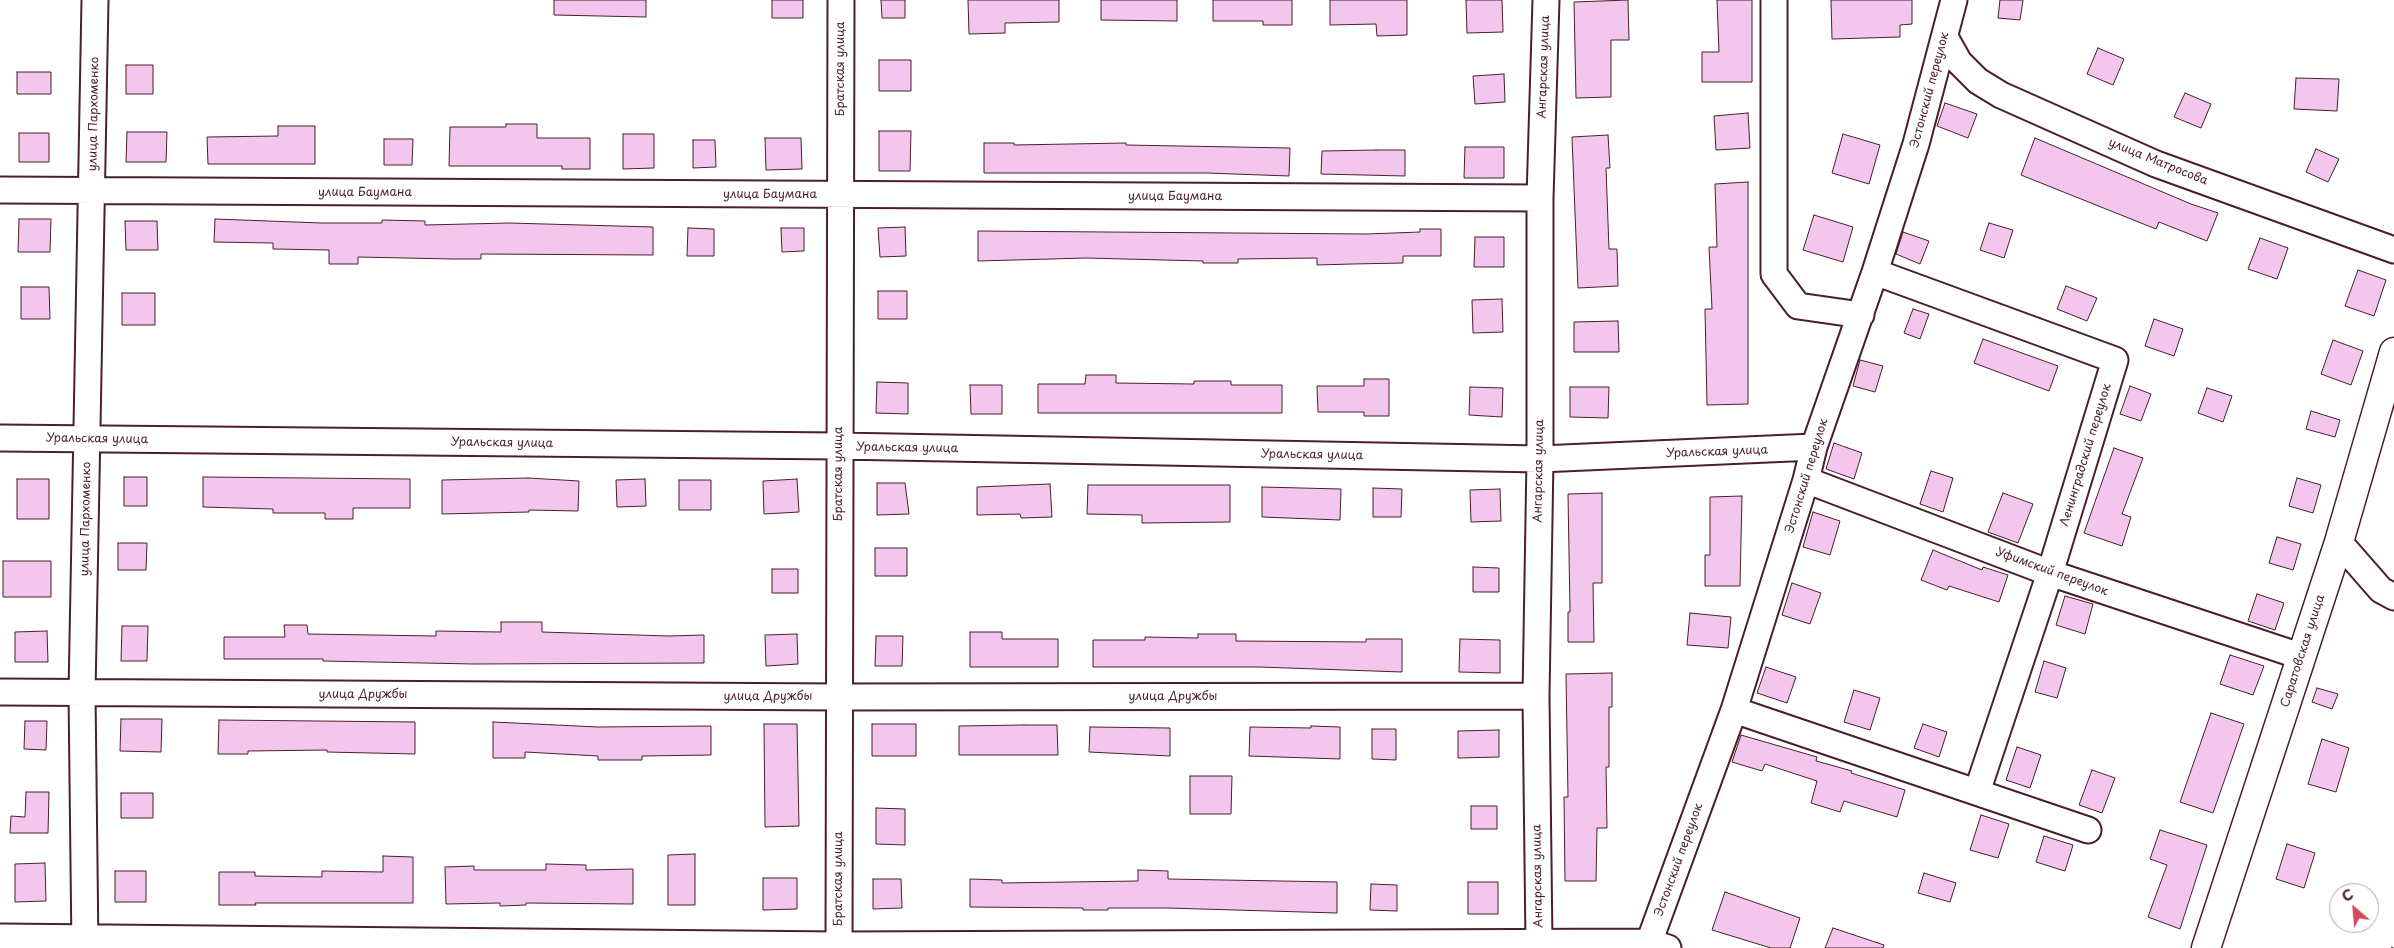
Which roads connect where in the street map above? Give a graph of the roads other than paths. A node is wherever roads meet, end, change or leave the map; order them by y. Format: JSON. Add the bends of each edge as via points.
{"nodes":[{"id":1,"x":95,"y":0,"type":"edge"},
{"id":2,"x":841,"y":0,"type":"edge"},
{"id":3,"x":1546,"y":0,"type":"edge"},
{"id":4,"x":1774,"y":0,"type":"edge"},
{"id":5,"x":1954,"y":0,"type":"edge"},
{"id":6,"x":1945,"y":37,"type":"junction"},
{"id":7,"x":0,"y":190,"type":"edge"},
{"id":8,"x":93,"y":191,"type":"junction"},
{"id":9,"x":841,"y":196,"type":"junction"},
{"id":10,"x":1540,"y":198,"type":"junction"},
{"id":11,"x":2394,"y":250,"type":"edge"},
{"id":12,"x":1875,"y":272,"type":"junction"},
{"id":13,"x":1860,"y":315,"type":"junction"},
{"id":14,"x":2394,"y":352,"type":"edge"},
{"id":15,"x":0,"y":438,"type":"edge"},
{"id":16,"x":88,"y":439,"type":"junction"},
{"id":17,"x":839,"y":446,"type":"junction"},
{"id":18,"x":1814,"y":447,"type":"junction"},
{"id":19,"x":1540,"y":459,"type":"junction"},
{"id":20,"x":1806,"y":480,"type":"junction"},
{"id":21,"x":2339,"y":542,"type":"junction"},
{"id":22,"x":2050,"y":573,"type":"junction"},
{"id":23,"x":2394,"y":597,"type":"edge"},
{"id":24,"x":2300,"y":656,"type":"junction"},
{"id":25,"x":0,"y":692,"type":"edge"},
{"id":26,"x":82,"y":693,"type":"junction"},
{"id":27,"x":1536,"y":696,"type":"junction"},
{"id":28,"x":840,"y":697,"type":"junction"},
{"id":29,"x":1734,"y":710,"type":"junction"},
{"id":30,"x":1977,"y":792,"type":"junction"},
{"id":31,"x":2088,"y":830,"type":"dead end"},
{"id":32,"x":0,"y":937,"type":"edge"},
{"id":33,"x":1539,"y":943,"type":"junction"},
{"id":34,"x":86,"y":944,"type":"edge"},
{"id":35,"x":839,"y":946,"type":"edge"},
{"id":36,"x":1655,"y":946,"type":"edge"},
{"id":37,"x":2206,"y":948,"type":"edge"}],
"edges":[{"from":1,"to":8,"type":"street","name":"улица Пархоменко"},
{"from":2,"to":9,"type":"street","name":"Братская улица"},
{"from":3,"to":10,"type":"street","name":"Ангарская улица"},
{"from":4,"to":13,"type":"street","via":[[1774,274],[1798,306]]},
{"from":5,"to":6,"type":"street","name":"Эстонский переулок"},
{"from":6,"to":11,"type":"street","name":"улица Матросова","via":[[1959,62],[1978,81],[2001,95],[2156,164]]},
{"from":6,"to":12,"type":"street","name":"Эстонский переулок","via":[[1916,144]]},
{"from":7,"to":8,"type":"street","name":"улица Баумана"},
{"from":8,"to":9,"type":"street","name":"улица Баумана"},
{"from":8,"to":16,"type":"street","name":"улица Пархоменко"},
{"from":9,"to":10,"type":"street","name":"улица Баумана"},
{"from":9,"to":17,"type":"street","name":"Братская улица"},
{"from":10,"to":19,"type":"street","name":"Ангарская улица"},
{"from":12,"to":13,"type":"street","name":"Эстонский переулок"},
{"from":12,"to":22,"type":"street","name":"Ленинградский переулок","via":[[2115,360]]},
{"from":13,"to":18,"type":"street","name":"Эстонский переулок"},
{"from":14,"to":21,"type":"street","name":"Саратовская улица"},
{"from":15,"to":16,"type":"street","name":"Уральская улица"},
{"from":16,"to":17,"type":"street","name":"Уральская улица"},
{"from":16,"to":26,"type":"street","name":"улица Пархоменко"},
{"from":17,"to":19,"type":"street","name":"Уральская улица"},
{"from":17,"to":28,"type":"street","name":"Братская улица"},
{"from":18,"to":19,"type":"street","name":"Уральская улица"},
{"from":18,"to":20,"type":"street","name":"Эстонский переулок"},
{"from":19,"to":27,"type":"street","name":"Ангарская улица"},
{"from":20,"to":22,"type":"street","name":"Уфимский переулок"},
{"from":20,"to":29,"type":"street","name":"Эстонский переулок"},
{"from":21,"to":23,"type":"street","via":[[2381,590]]},
{"from":21,"to":24,"type":"street","name":"Саратовская улица"},
{"from":22,"to":24,"type":"street","name":"Уфимский переулок"},
{"from":22,"to":30,"type":"street","name":"Ленинградский переулок"},
{"from":24,"to":37,"type":"street","name":"Саратовская улица"},
{"from":25,"to":26,"type":"street","name":"улица Дружбы"},
{"from":26,"to":28,"type":"street","name":"улица Дружбы"},
{"from":26,"to":34,"type":"street","name":"улица Пархоменко"},
{"from":27,"to":28,"type":"street","name":"улица Дружбы"},
{"from":27,"to":33,"type":"street","name":"Ангарская улица"},
{"from":28,"to":35,"type":"street","name":"Братская улица"},
{"from":29,"to":30,"type":"street"},
{"from":29,"to":36,"type":"street","name":"Эстонский переулок"},
{"from":30,"to":31,"type":"street"},
{"from":32,"to":34,"type":"street"},
{"from":33,"to":35,"type":"street"},
{"from":33,"to":36,"type":"street"},
{"from":34,"to":35,"type":"street"}]}
